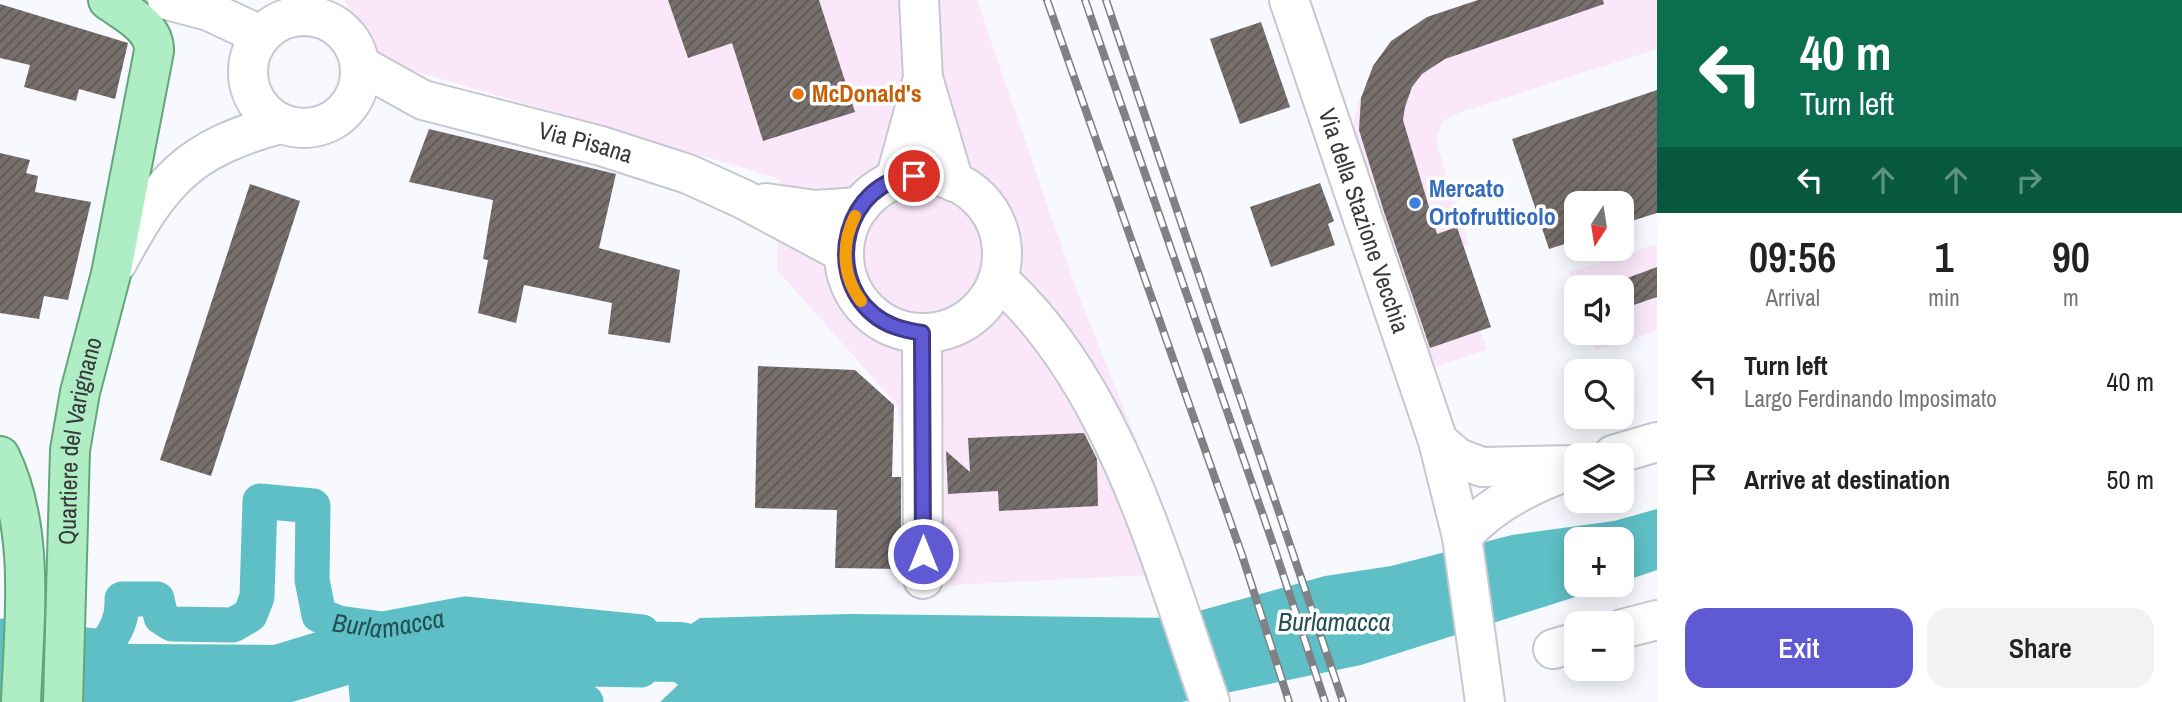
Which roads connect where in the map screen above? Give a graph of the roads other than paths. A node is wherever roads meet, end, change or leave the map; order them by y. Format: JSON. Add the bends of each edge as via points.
{"nodes":[{"id":1,"x":108,"y":0,"type":"edge"},
{"id":2,"x":167,"y":0,"type":"edge"},
{"id":3,"x":919,"y":0,"type":"edge"},
{"id":4,"x":1289,"y":0,"type":"edge"},
{"id":5,"x":317,"y":9,"type":"edge"},
{"id":6,"x":260,"y":35,"type":"junction"},
{"id":7,"x":360,"y":65,"type":"junction"},
{"id":8,"x":923,"y":78,"type":"junction"},
{"id":9,"x":423,"y":100,"type":"junction"},
{"id":10,"x":346,"y":110,"type":"junction"},
{"id":11,"x":280,"y":124,"type":"junction"},
{"id":12,"x":895,"y":180,"type":"junction"},
{"id":13,"x":954,"y":182,"type":"junction"},
{"id":14,"x":743,"y":199,"type":"junction"},
{"id":15,"x":860,"y":207,"type":"junction"},
{"id":16,"x":844,"y":253,"type":"junction"},
{"id":17,"x":111,"y":274,"type":"junction"},
{"id":18,"x":998,"y":279,"type":"junction"},
{"id":19,"x":922,"y":333,"type":"junction"},
{"id":20,"x":1438,"y":442,"type":"junction"},
{"id":21,"x":1657,"y":442,"type":"edge"},
{"id":22,"x":1634,"y":449,"type":"edge"},
{"id":23,"x":0,"y":456,"type":"edge"},
{"id":24,"x":1564,"y":466,"type":"edge"},
{"id":25,"x":1564,"y":472,"type":"edge"},
{"id":26,"x":1462,"y":537,"type":"junction"},
{"id":27,"x":923,"y":579,"type":"dead end"},
{"id":28,"x":1657,"y":620,"type":"edge"},
{"id":29,"x":1634,"y":626,"type":"edge"},
{"id":30,"x":1483,"y":691,"type":"edge"},
{"id":31,"x":21,"y":702,"type":"edge"},
{"id":32,"x":63,"y":702,"type":"edge"},
{"id":33,"x":1210,"y":702,"type":"edge"}],
"edges":[{"from":1,"to":17,"type":"main road","name":"Quartiere del Varignano","via":[[145,28],[154,45]]},
{"from":2,"to":6,"type":"street","via":[[209,11]]},
{"from":3,"to":8,"type":"street"},
{"from":4,"to":20,"type":"street","name":"Via della Stazione Vecchia"},
{"from":5,"to":6,"type":"street","via":[[285,19]]},
{"from":5,"to":7,"type":"street","via":[[346,34]]},
{"from":6,"to":11,"type":"street","via":[[247,69],[249,86],[261,108]]},
{"from":7,"to":9,"type":"street","name":"Via Pisana"},
{"from":7,"to":10,"type":"street","via":[[360,82]]},
{"from":8,"to":12,"type":"street"},
{"from":8,"to":13,"type":"street"},
{"from":9,"to":10,"type":"street","name":"Via Pisana"},
{"from":9,"to":14,"type":"street","name":"Via Pisana","via":[[659,164]]},
{"from":10,"to":11,"type":"street","via":[[327,124],[311,128]]},
{"from":11,"to":17,"type":"street","name":"Quartiere del Varignano","via":[[232,139],[170,180],[143,215]]},
{"from":12,"to":13,"type":"street","via":[[928,176]]},
{"from":12,"to":15,"type":"street"},
{"from":13,"to":18,"type":"street","via":[[978,198],[995,221],[1002,250]]},
{"from":14,"to":15,"type":"street","name":"Via Pisana","via":[[816,210]]},
{"from":14,"to":16,"type":"street","name":"Via Pisana"},
{"from":15,"to":16,"type":"street"},
{"from":16,"to":19,"type":"street","via":[[847,274],[867,309],[902,330]]},
{"from":17,"to":32,"type":"main road","name":"Quartiere del Varignano","via":[[70,450]]},
{"from":18,"to":19,"type":"street","via":[[990,297],[970,318]]},
{"from":18,"to":33,"type":"street","via":[[1015,294],[1085,385],[1132,486]]},
{"from":19,"to":27,"type":"street"},
{"from":20,"to":24,"type":"street","via":[[1458,458],[1482,467]]},
{"from":20,"to":26,"type":"street","name":"Via della Stazione Vecchia"},
{"from":21,"to":22,"type":"street"},
{"from":23,"to":31,"type":"main road","name":"Quartiere del Varignano","via":[[20,526],[25,609]]},
{"from":25,"to":26,"type":"street","via":[[1501,503]]},
{"from":26,"to":30,"type":"street","name":"Via della Stazione Vecchia"},
{"from":28,"to":29,"type":"street"}]}
